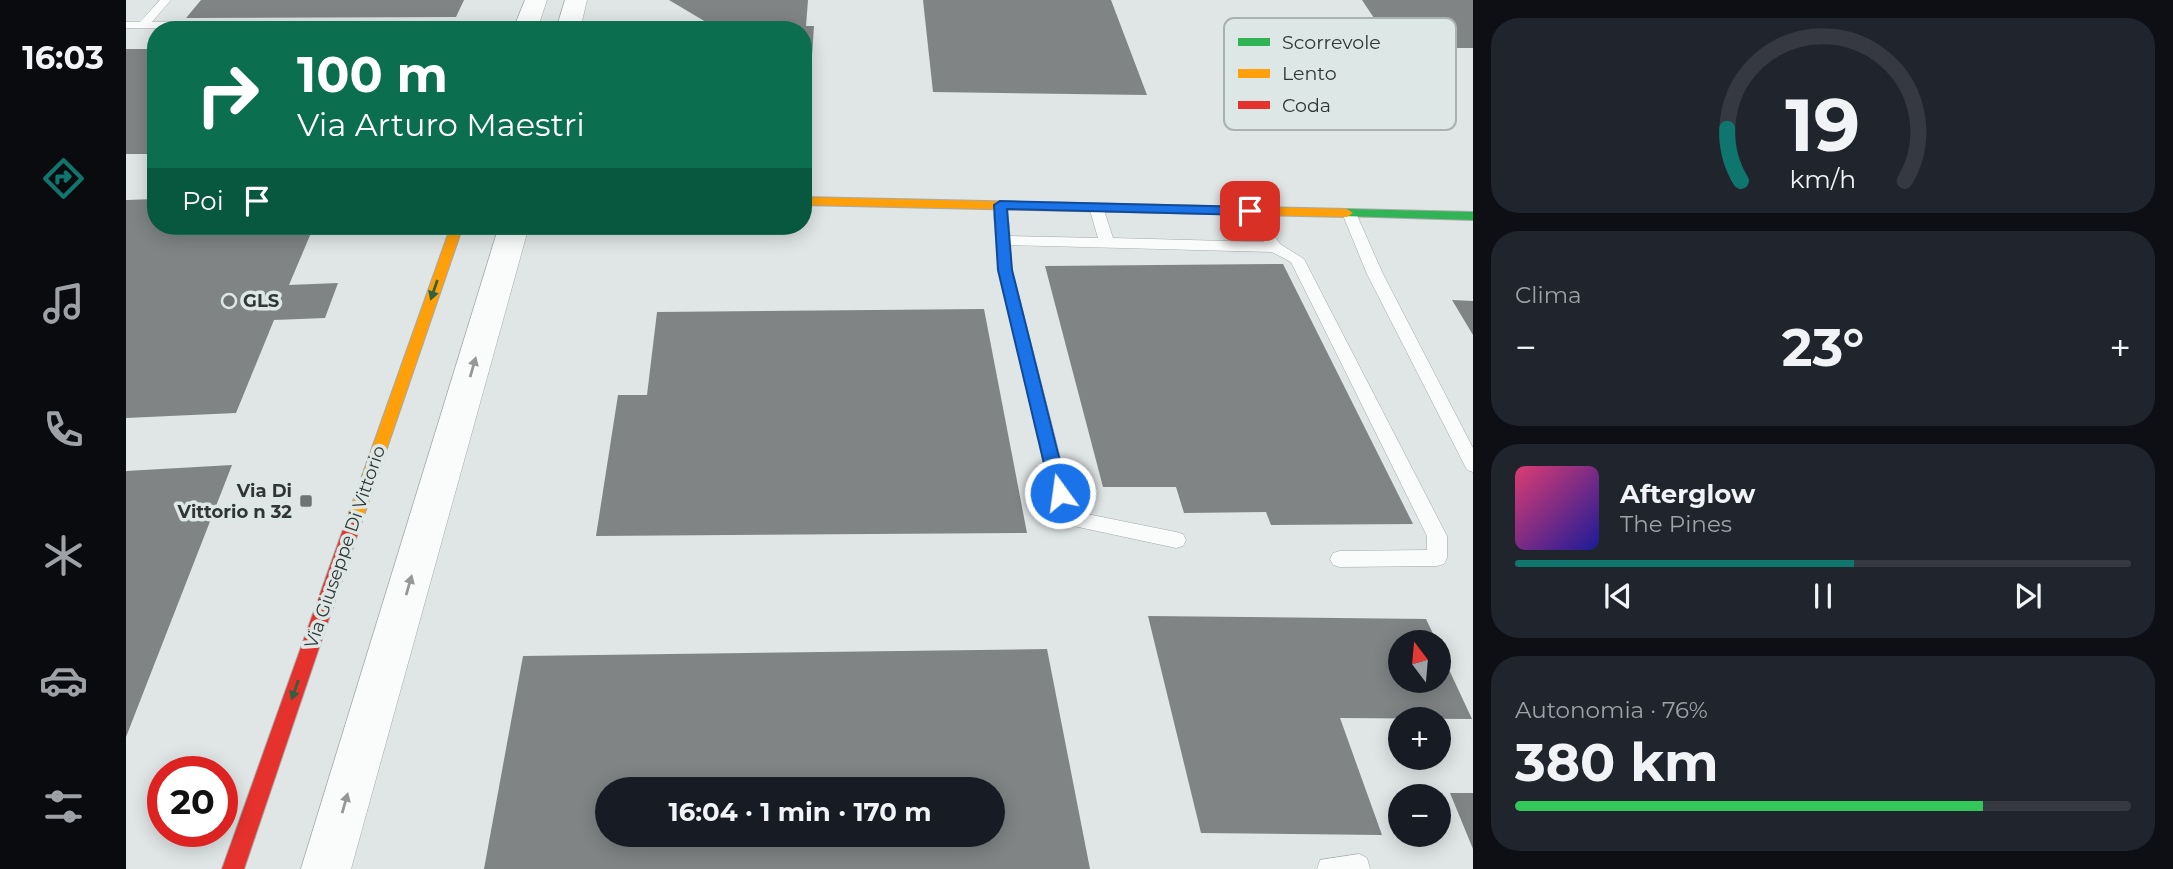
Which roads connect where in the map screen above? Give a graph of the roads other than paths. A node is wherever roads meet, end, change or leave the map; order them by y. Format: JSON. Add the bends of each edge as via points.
{"nodes":[{"id":1,"x":166,"y":0,"type":"edge"},
{"id":2,"x":536,"y":0,"type":"edge"},
{"id":3,"x":576,"y":0,"type":"edge"},
{"id":4,"x":148,"y":21,"type":"edge"},
{"id":5,"x":528,"y":21,"type":"edge"},
{"id":6,"x":570,"y":21,"type":"edge"},
{"id":7,"x":147,"y":22,"type":"edge"},
{"id":8,"x":126,"y":25,"type":"edge"},
{"id":9,"x":144,"y":25,"type":"junction"},
{"id":10,"x":147,"y":25,"type":"edge"},
{"id":11,"x":812,"y":201,"type":"edge"},
{"id":12,"x":1000,"y":205,"type":"junction"},
{"id":13,"x":1096,"y":207,"type":"junction"},
{"id":14,"x":1250,"y":211,"type":"junction"},
{"id":15,"x":1349,"y":214,"type":"junction"},
{"id":16,"x":1473,"y":216,"type":"edge"},
{"id":17,"x":454,"y":235,"type":"edge"},
{"id":18,"x":511,"y":235,"type":"edge"},
{"id":19,"x":1003,"y":240,"type":"junction"},
{"id":20,"x":1107,"y":243,"type":"junction"},
{"id":21,"x":1275,"y":247,"type":"junction"},
{"id":22,"x":1473,"y":466,"type":"edge"},
{"id":23,"x":1175,"y":540,"type":"dead end"},
{"id":24,"x":1340,"y":559,"type":"dead end"},
{"id":25,"x":1359,"y":866,"type":"dead end"},
{"id":26,"x":233,"y":869,"type":"edge"},
{"id":27,"x":326,"y":869,"type":"edge"},
{"id":28,"x":1329,"y":869,"type":"edge"}],
"edges":[{"from":1,"to":4,"type":"lane"},
{"from":2,"to":5,"type":"street"},
{"from":3,"to":6,"type":"street"},
{"from":7,"to":9,"type":"lane"},
{"from":8,"to":9,"type":"lane"},
{"from":9,"to":10,"type":"lane"},
{"from":11,"to":12,"type":"street"},
{"from":12,"to":13,"type":"street"},
{"from":12,"to":19,"type":"lane"},
{"from":13,"to":14,"type":"street"},
{"from":13,"to":20,"type":"lane"},
{"from":14,"to":15,"type":"street"},
{"from":14,"to":21,"type":"lane"},
{"from":15,"to":16,"type":"street"},
{"from":15,"to":22,"type":"lane"},
{"from":17,"to":26,"type":"street","name":"Via Giuseppe Di Vittorio","one_way":true},
{"from":27,"to":18,"type":"street","one_way":true},
{"from":19,"to":20,"type":"lane"},
{"from":19,"to":23,"type":"lane","via":[[1005,270],[1060,493],[1076,520]]},
{"from":20,"to":21,"type":"lane"},
{"from":21,"to":24,"type":"lane","via":[[1297,259],[1437,536],[1437,558]]},
{"from":25,"to":28,"type":"lane"}]}
